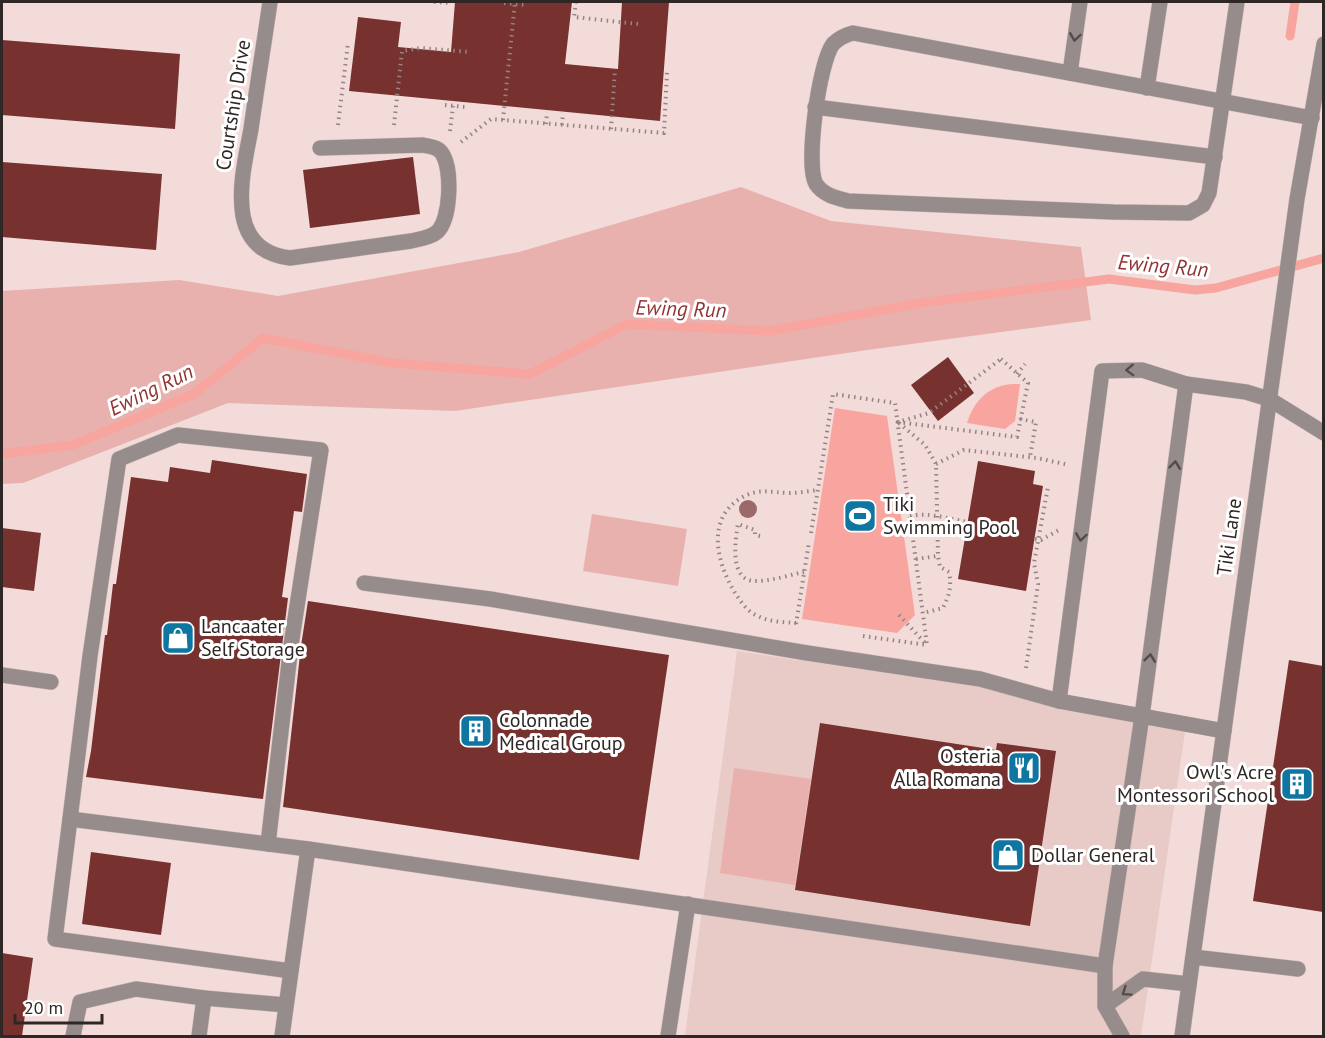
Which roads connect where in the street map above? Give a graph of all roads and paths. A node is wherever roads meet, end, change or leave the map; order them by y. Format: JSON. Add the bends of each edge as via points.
{"nodes":[{"id":1,"x":270,"y":2,"type":"edge"},
{"id":2,"x":434,"y":2,"type":"edge"},
{"id":3,"x":451,"y":2,"type":"edge"},
{"id":4,"x":576,"y":2,"type":"edge"},
{"id":5,"x":1080,"y":2,"type":"edge"},
{"id":6,"x":1160,"y":2,"type":"edge"},
{"id":7,"x":1237,"y":2,"type":"edge"},
{"id":8,"x":504,"y":3,"type":"edge"},
{"id":9,"x":515,"y":3,"type":"edge"},
{"id":10,"x":525,"y":5,"type":"dead end"},
{"id":11,"x":638,"y":24,"type":"dead end"},
{"id":12,"x":348,"y":43,"type":"dead end"},
{"id":13,"x":1323,"y":44,"type":"edge"},
{"id":14,"x":469,"y":52,"type":"dead end"},
{"id":15,"x":615,"y":69,"type":"dead end"},
{"id":16,"x":668,"y":72,"type":"dead end"},
{"id":17,"x":1070,"y":73,"type":"junction"},
{"id":18,"x":1148,"y":88,"type":"junction"},
{"id":19,"x":1223,"y":101,"type":"junction"},
{"id":20,"x":446,"y":105,"type":"dead end"},
{"id":21,"x":465,"y":107,"type":"dead end"},
{"id":22,"x":815,"y":107,"type":"junction"},
{"id":23,"x":547,"y":111,"type":"dead end"},
{"id":24,"x":563,"y":113,"type":"dead end"},
{"id":25,"x":1312,"y":118,"type":"junction"},
{"id":26,"x":503,"y":120,"type":"junction"},
{"id":27,"x":546,"y":124,"type":"junction"},
{"id":28,"x":562,"y":125,"type":"junction"},
{"id":29,"x":611,"y":129,"type":"junction"},
{"id":30,"x":391,"y":146,"type":"junction"},
{"id":31,"x":336,"y":147,"type":"junction"},
{"id":32,"x":320,"y":148,"type":"dead end"},
{"id":33,"x":443,"y":155,"type":"junction"},
{"id":34,"x":1215,"y":157,"type":"junction"},
{"id":35,"x":1025,"y":364,"type":"dead end"},
{"id":36,"x":1017,"y":374,"type":"junction"},
{"id":37,"x":1186,"y":384,"type":"junction"},
{"id":38,"x":1269,"y":399,"type":"junction"},
{"id":39,"x":1020,"y":419,"type":"junction"},
{"id":40,"x":898,"y":422,"type":"junction"},
{"id":41,"x":1323,"y":433,"type":"edge"},
{"id":42,"x":1030,"y":457,"type":"junction"},
{"id":43,"x":936,"y":464,"type":"junction"},
{"id":44,"x":1090,"y":469,"type":"junction"},
{"id":45,"x":1048,"y":487,"type":"dead end"},
{"id":46,"x":818,"y":490,"type":"junction"},
{"id":47,"x":910,"y":516,"type":"junction"},
{"id":48,"x":938,"y":518,"type":"junction"},
{"id":49,"x":968,"y":522,"type":"dead end"},
{"id":50,"x":811,"y":533,"type":"dead end"},
{"id":51,"x":760,"y":536,"type":"dead end"},
{"id":52,"x":809,"y":542,"type":"dead end"},
{"id":53,"x":938,"y":556,"type":"junction"},
{"id":54,"x":916,"y":559,"type":"junction"},
{"id":55,"x":804,"y":572,"type":"junction"},
{"id":56,"x":364,"y":583,"type":"dead end"},
{"id":57,"x":923,"y":613,"type":"junction"},
{"id":58,"x":899,"y":615,"type":"dead end"},
{"id":59,"x":861,"y":636,"type":"dead end"},
{"id":60,"x":927,"y":645,"type":"junction"},
{"id":61,"x":1026,"y":668,"type":"dead end"},
{"id":62,"x":2,"y":675,"type":"edge"},
{"id":63,"x":51,"y":682,"type":"dead end"},
{"id":64,"x":1059,"y":701,"type":"junction"},
{"id":65,"x":1142,"y":716,"type":"junction"},
{"id":66,"x":1224,"y":731,"type":"junction"},
{"id":67,"x":70,"y":819,"type":"junction"},
{"id":68,"x":268,"y":844,"type":"junction"},
{"id":69,"x":308,"y":849,"type":"junction"},
{"id":70,"x":688,"y":904,"type":"junction"},
{"id":71,"x":1193,"y":957,"type":"junction"},
{"id":72,"x":1105,"y":966,"type":"junction"},
{"id":73,"x":1298,"y":969,"type":"dead end"},
{"id":74,"x":291,"y":970,"type":"junction"},
{"id":75,"x":1189,"y":984,"type":"junction"},
{"id":76,"x":204,"y":998,"type":"junction"},
{"id":77,"x":286,"y":1005,"type":"junction"},
{"id":78,"x":1105,"y":1006,"type":"junction"},
{"id":79,"x":73,"y":1036,"type":"edge"},
{"id":80,"x":199,"y":1036,"type":"edge"},
{"id":81,"x":282,"y":1036,"type":"edge"},
{"id":82,"x":668,"y":1036,"type":"edge"},
{"id":83,"x":1122,"y":1036,"type":"edge"},
{"id":84,"x":1182,"y":1036,"type":"edge"}],
"edges":[{"from":1,"to":33,"type":"street","name":"Courtship Drive","via":[[243,178],[243,216],[259,247],[274,256],[290,258],[426,238],[438,231],[448,200],[449,179]]},
{"from":2,"to":3,"type":"path"},
{"from":4,"to":11,"type":"path","via":[[574,17]]},
{"from":5,"to":17,"type":"street","one_way":true},
{"from":6,"to":18,"type":"street"},
{"from":7,"to":19,"type":"street"},
{"from":8,"to":9,"type":"path"},
{"from":9,"to":10,"type":"path"},
{"from":9,"to":26,"type":"path"},
{"from":12,"to":31,"type":"path"},
{"from":13,"to":25,"type":"street","name":"Tiki Lane"},
{"from":14,"to":30,"type":"path","via":[[421,48],[402,51]]},
{"from":15,"to":29,"type":"path"},
{"from":16,"to":29,"type":"path","via":[[664,133]]},
{"from":17,"to":18,"type":"street"},
{"from":17,"to":22,"type":"street","via":[[853,33],[832,45]]},
{"from":18,"to":19,"type":"street"},
{"from":19,"to":25,"type":"street"},
{"from":19,"to":34,"type":"street"},
{"from":20,"to":21,"type":"path"},
{"from":22,"to":34,"type":"street"},
{"from":22,"to":34,"type":"street","via":[[814,181],[821,190],[848,201],[1189,213],[1203,205],[1209,193]]},
{"from":23,"to":27,"type":"path"},
{"from":24,"to":28,"type":"path"},
{"from":25,"to":38,"type":"street","name":"Tiki Lane"},
{"from":26,"to":27,"type":"path"},
{"from":26,"to":33,"type":"path","via":[[491,119]]},
{"from":27,"to":28,"type":"path"},
{"from":28,"to":29,"type":"path"},
{"from":30,"to":31,"type":"street"},
{"from":30,"to":33,"type":"street","via":[[436,147]]},
{"from":31,"to":32,"type":"street"},
{"from":35,"to":36,"type":"path"},
{"from":36,"to":39,"type":"path","via":[[1028,383]]},
{"from":36,"to":40,"type":"path","via":[[1001,359],[929,413]]},
{"from":37,"to":38,"type":"street"},
{"from":37,"to":44,"type":"street","one_way":true,"via":[[1142,370],[1102,371]]},
{"from":65,"to":37,"type":"street","one_way":true},
{"from":38,"to":41,"type":"street"},
{"from":38,"to":66,"type":"street","name":"Tiki Lane"},
{"from":39,"to":40,"type":"path","via":[[1017,437]]},
{"from":39,"to":42,"type":"path","via":[[1036,422]]},
{"from":40,"to":43,"type":"path","via":[[925,445]]},
{"from":40,"to":46,"type":"path","via":[[895,403],[832,394]]},
{"from":40,"to":47,"type":"path"},
{"from":42,"to":43,"type":"path","via":[[964,450]]},
{"from":42,"to":44,"type":"path"},
{"from":43,"to":48,"type":"path"},
{"from":44,"to":64,"type":"street","one_way":true},
{"from":45,"to":61,"type":"path","via":[[1034,562],[1038,584]]},
{"from":46,"to":50,"type":"path"},
{"from":46,"to":55,"type":"path","via":[[761,490],[741,498],[729,508],[717,543],[720,563],[730,585],[755,615],[796,625]]},
{"from":47,"to":48,"type":"path"},
{"from":47,"to":54,"type":"path"},
{"from":48,"to":49,"type":"path"},
{"from":48,"to":53,"type":"path"},
{"from":51,"to":55,"type":"path","via":[[738,524],[735,554],[744,576],[755,581]]},
{"from":52,"to":55,"type":"path"},
{"from":53,"to":54,"type":"path"},
{"from":53,"to":57,"type":"path","via":[[940,567],[949,572],[951,589],[943,608]]},
{"from":54,"to":57,"type":"path"},
{"from":56,"to":64,"type":"street","via":[[490,599],[980,679]]},
{"from":57,"to":60,"type":"path"},
{"from":58,"to":60,"type":"path"},
{"from":59,"to":60,"type":"path"},
{"from":62,"to":63,"type":"street"},
{"from":64,"to":65,"type":"street"},
{"from":65,"to":66,"type":"street"},
{"from":65,"to":72,"type":"street"},
{"from":66,"to":71,"type":"street","name":"Tiki Lane"},
{"from":67,"to":68,"type":"street"},
{"from":67,"to":68,"type":"street","via":[[119,459],[178,435],[321,450],[291,645]]},
{"from":67,"to":74,"type":"street","via":[[55,939]]},
{"from":68,"to":69,"type":"street"},
{"from":69,"to":70,"type":"street"},
{"from":69,"to":74,"type":"street"},
{"from":70,"to":72,"type":"street"},
{"from":70,"to":82,"type":"street"},
{"from":71,"to":73,"type":"street"},
{"from":71,"to":75,"type":"street","name":"Tiki Lane"},
{"from":72,"to":78,"type":"street"},
{"from":74,"to":77,"type":"street"},
{"from":75,"to":78,"type":"street","one_way":true,"via":[[1143,979]]},
{"from":75,"to":84,"type":"street","name":"Tiki Lane"},
{"from":76,"to":77,"type":"street"},
{"from":76,"to":79,"type":"street","via":[[136,988],[80,1002]]},
{"from":76,"to":80,"type":"street"},
{"from":77,"to":81,"type":"street"},
{"from":78,"to":83,"type":"street"}]}
